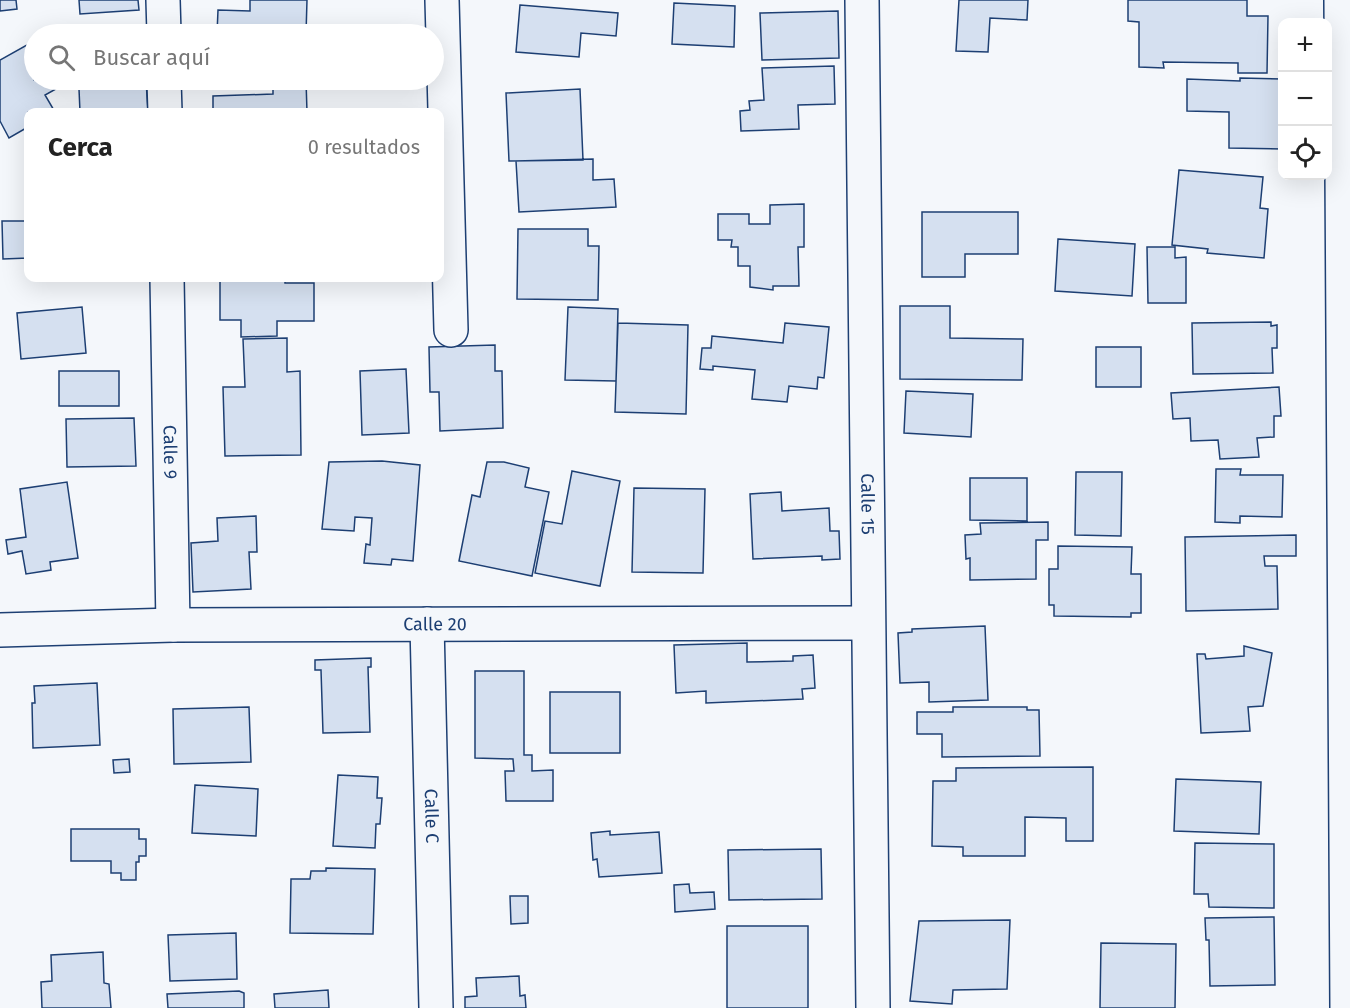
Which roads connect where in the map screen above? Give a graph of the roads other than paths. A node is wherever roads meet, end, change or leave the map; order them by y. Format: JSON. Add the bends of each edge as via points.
{"nodes":[{"id":1,"x":163,"y":0,"type":"edge"},
{"id":2,"x":442,"y":0,"type":"edge"},
{"id":3,"x":862,"y":0,"type":"edge"},
{"id":4,"x":1341,"y":0,"type":"edge"},
{"id":5,"x":164,"y":24,"type":"edge"},
{"id":6,"x":443,"y":24,"type":"edge"},
{"id":7,"x":444,"y":73,"type":"edge"},
{"id":8,"x":164,"y":90,"type":"edge"},
{"id":9,"x":165,"y":108,"type":"edge"},
{"id":10,"x":167,"y":282,"type":"edge"},
{"id":11,"x":451,"y":330,"type":"dead end"},
{"id":12,"x":868,"y":623,"type":"junction"},
{"id":13,"x":428,"y":624,"type":"junction"},
{"id":14,"x":173,"y":625,"type":"junction"},
{"id":15,"x":0,"y":630,"type":"edge"},
{"id":16,"x":436,"y":1008,"type":"edge"},
{"id":17,"x":873,"y":1008,"type":"edge"},
{"id":18,"x":1347,"y":1008,"type":"edge"}],
"edges":[{"from":1,"to":5,"type":"street"},
{"from":2,"to":6,"type":"street"},
{"from":3,"to":12,"type":"street","name":"Calle 15"},
{"from":4,"to":18,"type":"street"},
{"from":7,"to":11,"type":"street"},
{"from":8,"to":9,"type":"street"},
{"from":10,"to":14,"type":"street","name":"Calle 9"},
{"from":12,"to":13,"type":"street","name":"Calle 20"},
{"from":12,"to":17,"type":"street","name":"Calle 15"},
{"from":13,"to":14,"type":"street","name":"Calle 20"},
{"from":13,"to":16,"type":"street","name":"Calle C"},
{"from":14,"to":15,"type":"street","name":"Calle 20"}]}
